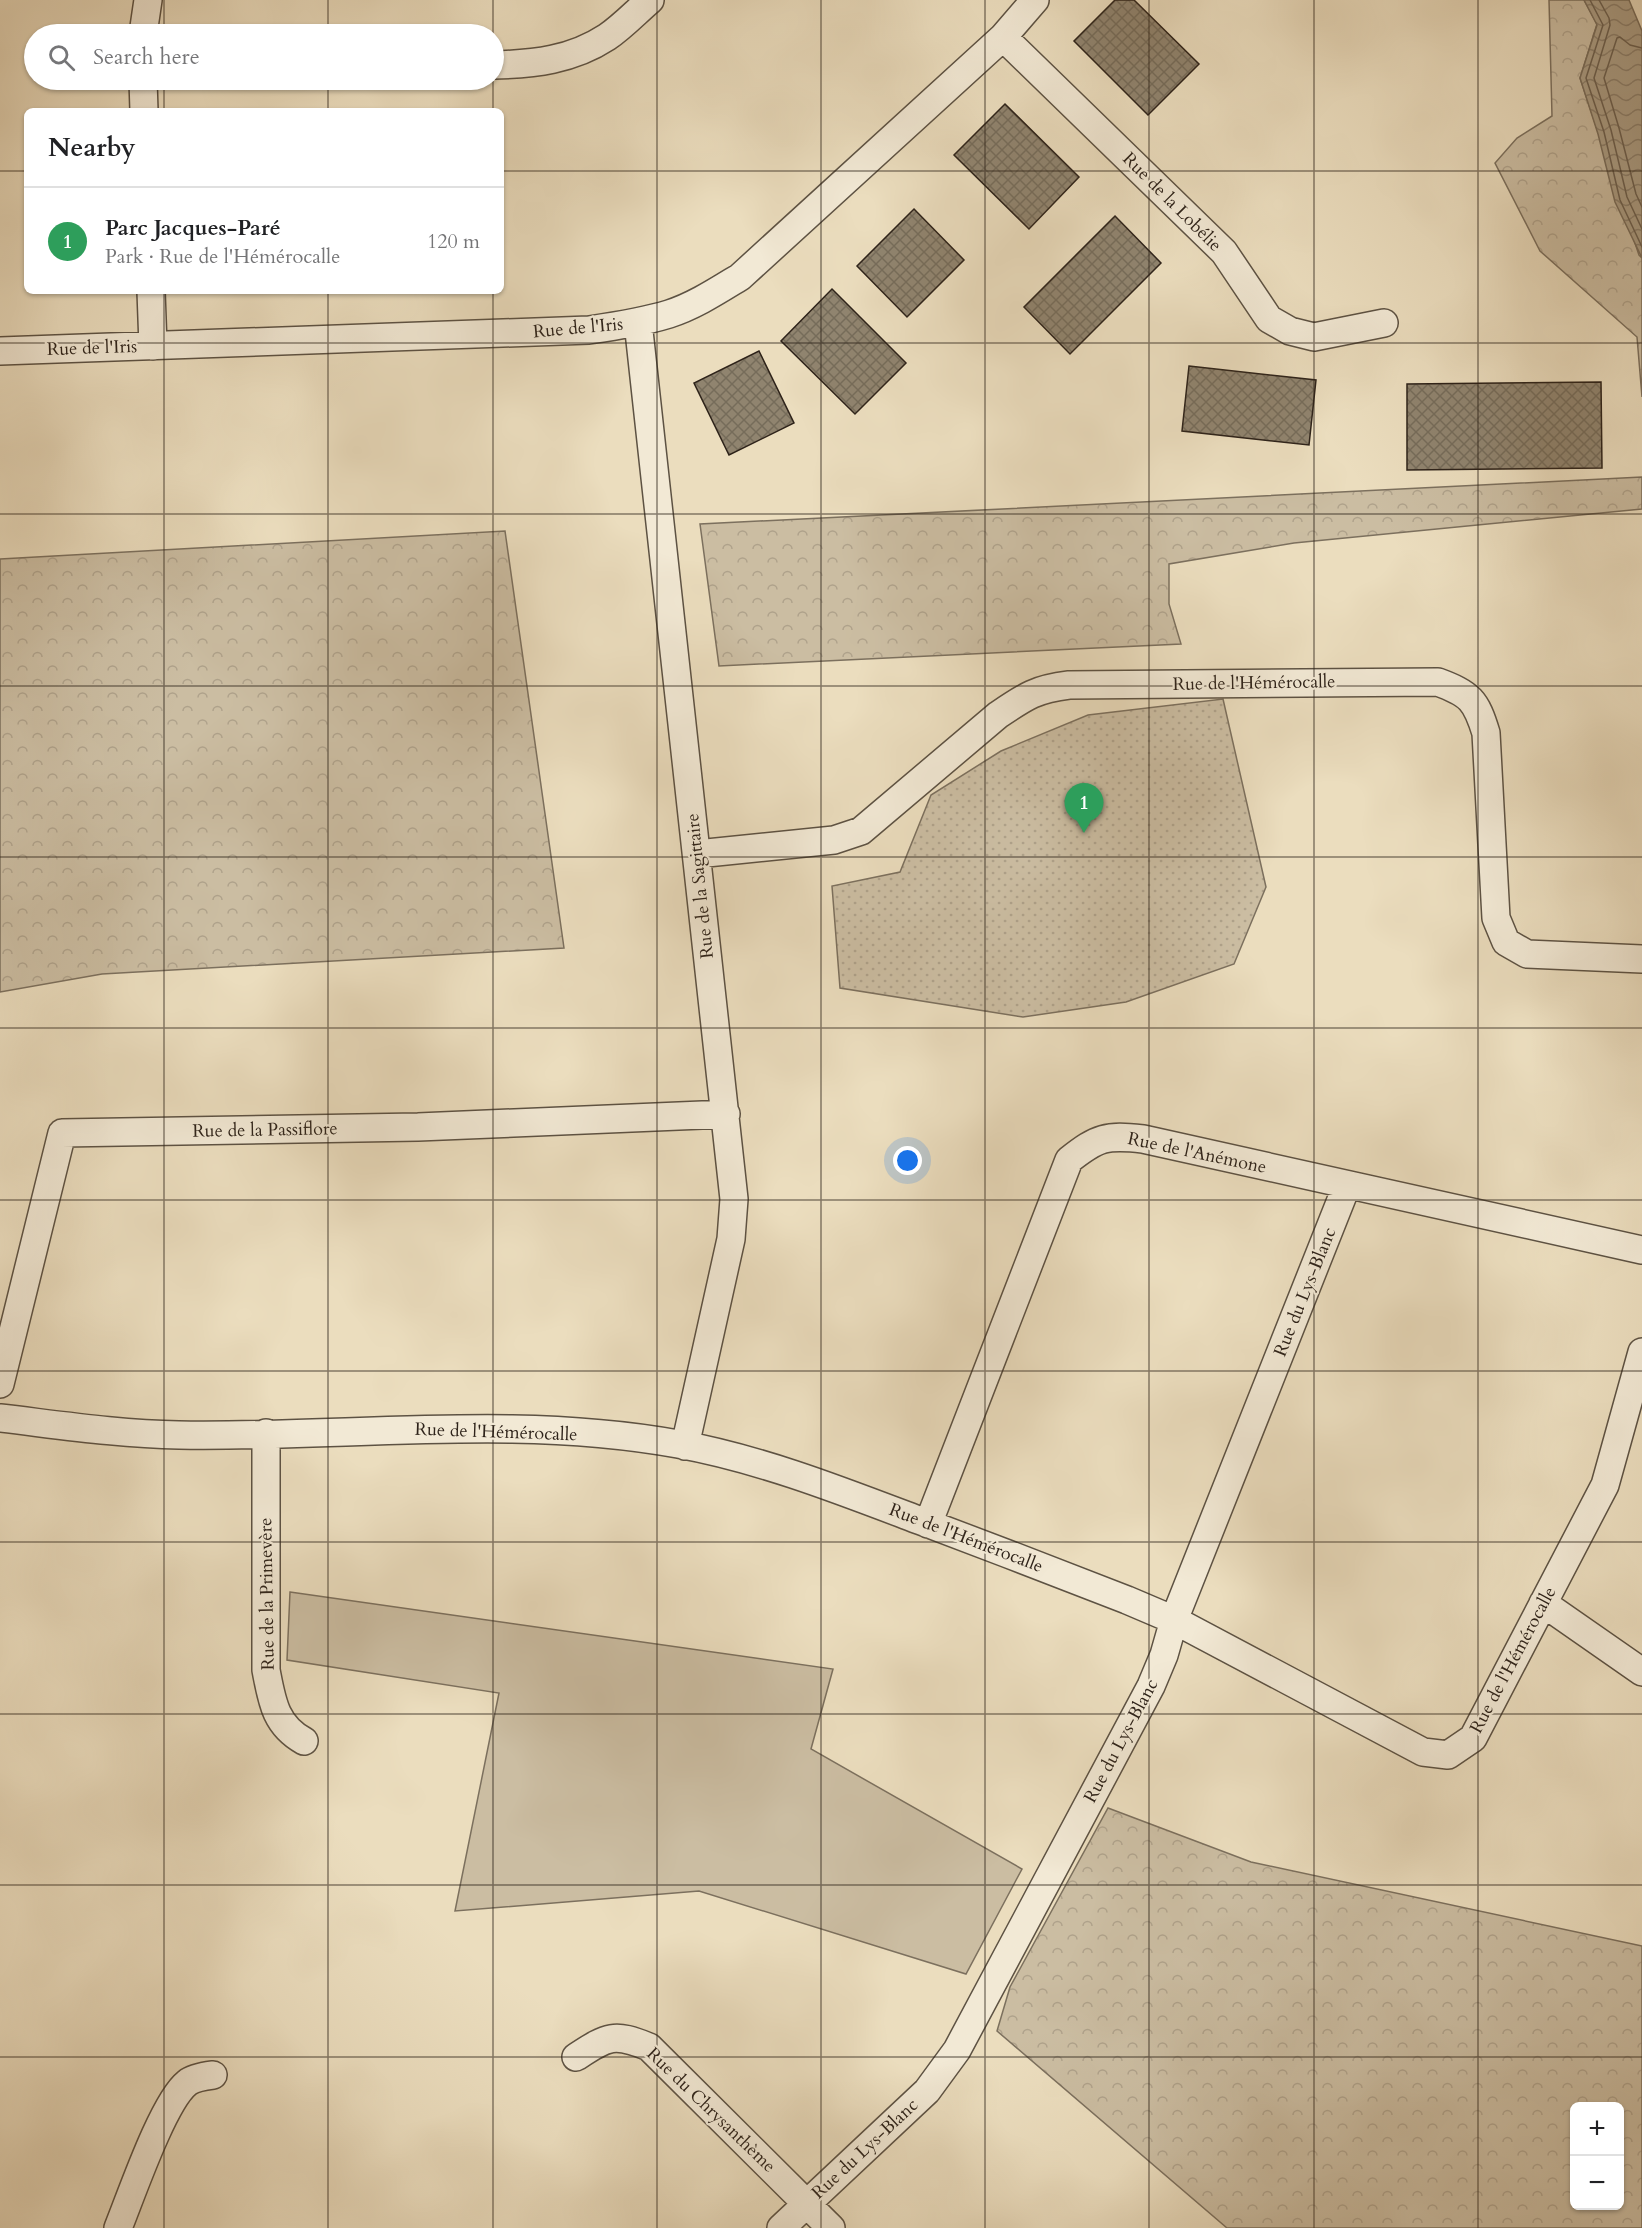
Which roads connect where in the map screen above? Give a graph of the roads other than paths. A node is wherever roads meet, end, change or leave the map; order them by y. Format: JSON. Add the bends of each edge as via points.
{"nodes":[{"id":1,"x":148,"y":0,"type":"edge"},
{"id":2,"x":650,"y":0,"type":"edge"},
{"id":3,"x":1035,"y":0,"type":"edge"},
{"id":4,"x":144,"y":24,"type":"edge"},
{"id":5,"x":1003,"y":37,"type":"junction"},
{"id":6,"x":504,"y":64,"type":"edge"},
{"id":7,"x":143,"y":90,"type":"edge"},
{"id":8,"x":144,"y":108,"type":"edge"},
{"id":9,"x":151,"y":294,"type":"edge"},
{"id":10,"x":638,"y":322,"type":"junction"},
{"id":11,"x":1384,"y":323,"type":"dead end"},
{"id":12,"x":153,"y":346,"type":"junction"},
{"id":13,"x":0,"y":351,"type":"edge"},
{"id":14,"x":697,"y":854,"type":"junction"},
{"id":15,"x":1642,"y":959,"type":"edge"},
{"id":16,"x":726,"y":1114,"type":"junction"},
{"id":17,"x":1347,"y":1185,"type":"junction"},
{"id":18,"x":1642,"y":1250,"type":"edge"},
{"id":19,"x":1641,"y":1356,"type":"edge"},
{"id":20,"x":0,"y":1384,"type":"edge"},
{"id":21,"x":0,"y":1418,"type":"edge"},
{"id":22,"x":266,"y":1433,"type":"junction"},
{"id":23,"x":685,"y":1446,"type":"junction"},
{"id":24,"x":928,"y":1524,"type":"junction"},
{"id":25,"x":1543,"y":1603,"type":"junction"},
{"id":26,"x":1174,"y":1620,"type":"junction"},
{"id":27,"x":1642,"y":1672,"type":"edge"},
{"id":28,"x":304,"y":1741,"type":"dead end"},
{"id":29,"x":576,"y":2057,"type":"dead end"},
{"id":30,"x":213,"y":2075,"type":"dead end"},
{"id":31,"x":808,"y":2203,"type":"junction"},
{"id":32,"x":118,"y":2228,"type":"edge"},
{"id":33,"x":781,"y":2228,"type":"edge"},
{"id":34,"x":831,"y":2228,"type":"edge"}],
"edges":[{"from":1,"to":4,"type":"street"},
{"from":2,"to":6,"type":"street","via":[[609,36],[587,49],[564,58]]},
{"from":3,"to":5,"type":"street","name":"Rue de l'Iris"},
{"from":5,"to":10,"type":"street","name":"Rue de l'Iris","via":[[740,277],[707,298]]},
{"from":5,"to":11,"type":"street","name":"Rue de la Lobélie","via":[[1224,252],[1269,319],[1290,331],[1314,337]]},
{"from":7,"to":8,"type":"street"},
{"from":9,"to":12,"type":"street"},
{"from":10,"to":12,"type":"street","name":"Rue de l'Iris","via":[[589,330]]},
{"from":10,"to":14,"type":"street","name":"Rue de la Sagittaire"},
{"from":12,"to":13,"type":"street","name":"Rue de l'Iris"},
{"from":14,"to":15,"type":"street","name":"Rue de l'Hémérocalle","via":[[834,840],[861,831],[998,715],[1043,688],[1438,682],[1462,691],[1479,710],[1486,733],[1496,918],[1506,942],[1527,954]]},
{"from":14,"to":16,"type":"street","name":"Rue de la Sagittaire"},
{"from":16,"to":20,"type":"street","name":"Rue de la Passiflore","via":[[418,1127],[62,1133]]},
{"from":16,"to":23,"type":"street","name":"Rue de la Sagittaire","via":[[734,1218]]},
{"from":17,"to":18,"type":"street","name":"Rue de l'Anémone"},
{"from":17,"to":24,"type":"street","name":"Rue de l'Anémone","via":[[1143,1139],[1114,1136],[1091,1143],[1069,1160]]},
{"from":17,"to":26,"type":"street","name":"Rue du Lys-Blanc"},
{"from":19,"to":25,"type":"street","name":"Rue de l'Hémérocalle","via":[[1605,1485]]},
{"from":21,"to":22,"type":"street","name":"Rue de l'Hémérocalle","via":[[108,1432]]},
{"from":22,"to":23,"type":"street","name":"Rue de l'Hémérocalle","via":[[463,1427],[534,1429]]},
{"from":22,"to":28,"type":"street","name":"Rue de la Primevère","via":[[266,1670],[281,1722]]},
{"from":23,"to":24,"type":"street","name":"Rue de l'Hémérocalle","via":[[840,1490]]},
{"from":24,"to":26,"type":"street","name":"Rue de l'Hémérocalle"},
{"from":25,"to":26,"type":"street","name":"Rue de l'Hémérocalle","via":[[1473,1738],[1448,1755],[1423,1752]]},
{"from":25,"to":27,"type":"street"},
{"from":26,"to":31,"type":"street","name":"Rue du Lys-Blanc","via":[[1151,1686],[957,2050],[927,2091]]},
{"from":29,"to":31,"type":"street","name":"Rue du Chrysanthème","via":[[612,2037],[649,2047]]},
{"from":30,"to":32,"type":"street","via":[[188,2082],[174,2098]]},
{"from":31,"to":33,"type":"street","name":"Rue du Lys-Blanc"},
{"from":31,"to":34,"type":"street","name":"Rue du Chrysanthème"}]}
